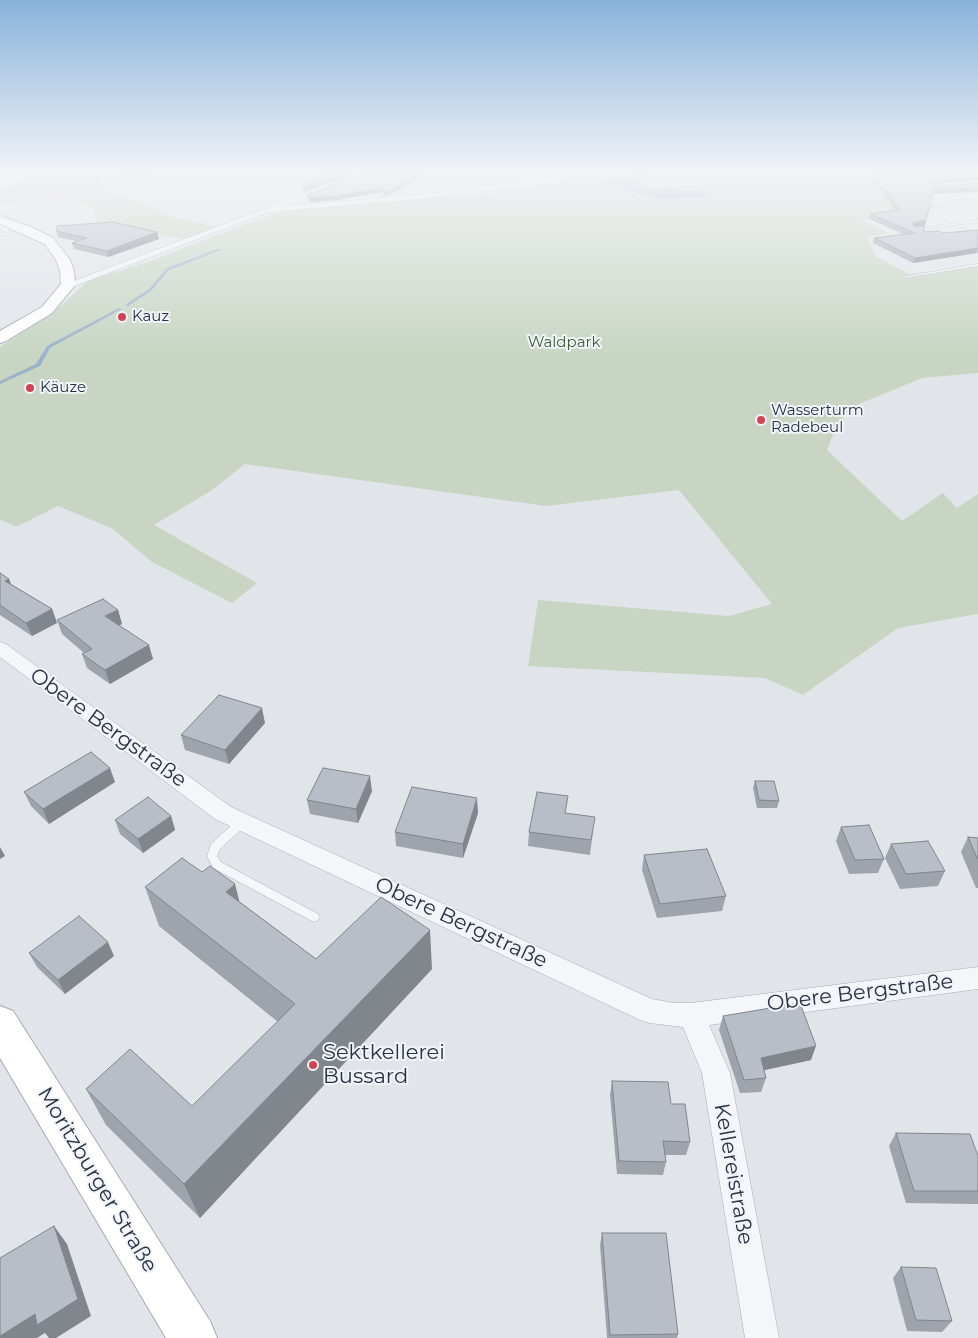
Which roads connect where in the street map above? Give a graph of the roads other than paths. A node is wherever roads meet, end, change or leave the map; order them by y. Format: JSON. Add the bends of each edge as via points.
{"nodes":[{"id":1,"x":38,"y":235,"type":"edge"},
{"id":2,"x":200,"y":235,"type":"edge"},
{"id":3,"x":978,"y":265,"type":"edge"},
{"id":4,"x":903,"y":277,"type":"dead end"},
{"id":5,"x":68,"y":285,"type":"junction"},
{"id":6,"x":0,"y":338,"type":"edge"},
{"id":7,"x":0,"y":648,"type":"edge"},
{"id":8,"x":243,"y":822,"type":"junction"},
{"id":9,"x":314,"y":917,"type":"dead end"},
{"id":10,"x":978,"y":978,"type":"edge"},
{"id":11,"x":691,"y":1015,"type":"junction"},
{"id":12,"x":2,"y":1030,"type":"edge"},
{"id":13,"x":193,"y":1338,"type":"edge"},
{"id":14,"x":762,"y":1338,"type":"edge"}],
"edges":[{"from":1,"to":5,"type":"street","via":[[49,241],[63,260],[68,271]]},
{"from":2,"to":5,"type":"street"},
{"from":3,"to":4,"type":"lane"},
{"from":5,"to":6,"type":"street","via":[[47,310]]},
{"from":7,"to":8,"type":"street","name":"Obere Bergstraße","via":[[223,813]]},
{"from":8,"to":9,"type":"lane","via":[[215,848],[212,856],[217,865]]},
{"from":8,"to":11,"type":"street","name":"Obere Bergstraße","via":[[649,1011]]},
{"from":10,"to":11,"type":"street","name":"Obere Bergstraße"},
{"from":11,"to":14,"type":"street","name":"Kellereistraße","via":[[716,1073]]},
{"from":12,"to":13,"type":"street","name":"Moritzburger Straße"}]}
